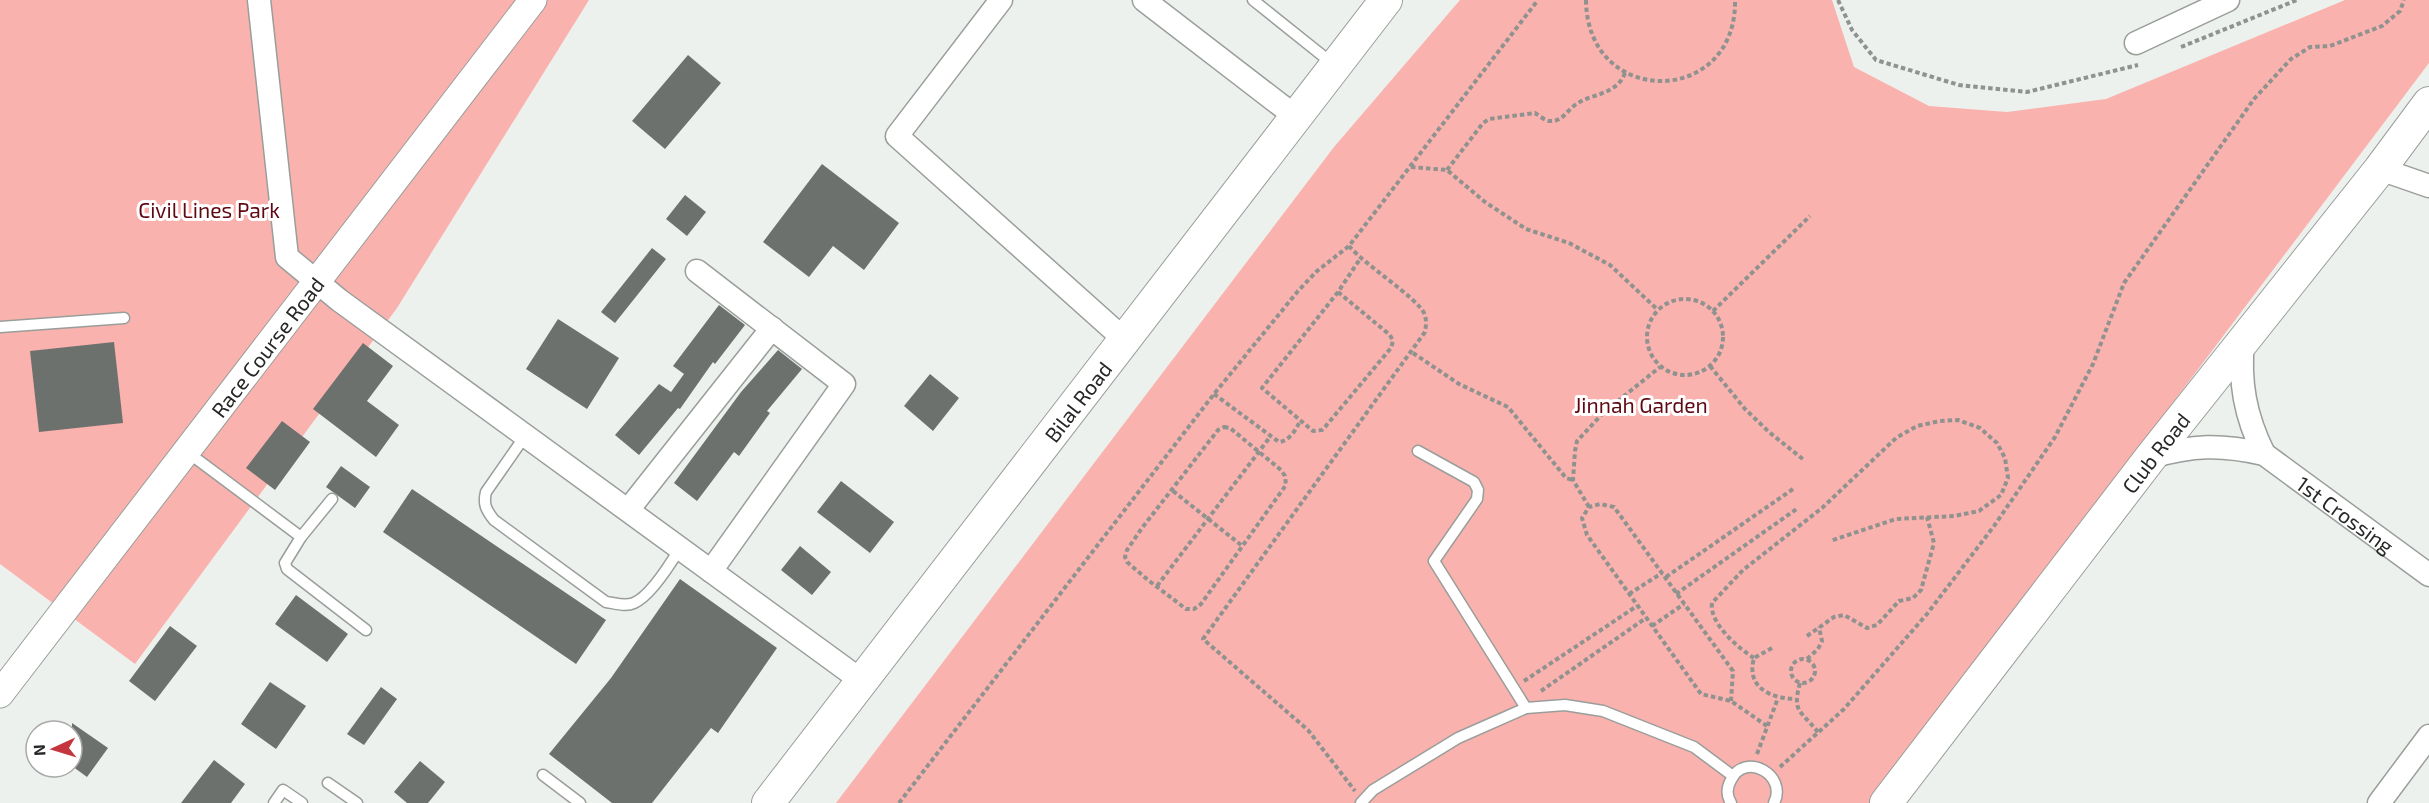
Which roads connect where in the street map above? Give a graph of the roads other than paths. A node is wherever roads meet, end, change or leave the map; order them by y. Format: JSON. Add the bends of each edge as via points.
{"nodes":[{"id":1,"x":259,"y":0,"type":"edge"},
{"id":2,"x":533,"y":0,"type":"edge"},
{"id":3,"x":1001,"y":0,"type":"edge"},
{"id":4,"x":1144,"y":0,"type":"edge"},
{"id":5,"x":1253,"y":0,"type":"edge"},
{"id":6,"x":1386,"y":0,"type":"edge"},
{"id":7,"x":1410,"y":0,"type":"edge"},
{"id":8,"x":2228,"y":0,"type":"edge"},
{"id":9,"x":2138,"y":53,"type":"road end"},
{"id":10,"x":1336,"y":66,"type":"junction"},
{"id":11,"x":2429,"y":103,"type":"edge"},
{"id":12,"x":1296,"y":117,"type":"junction"},
{"id":13,"x":2380,"y":169,"type":"junction"},
{"id":14,"x":2429,"y":186,"type":"edge"},
{"id":15,"x":697,"y":271,"type":"dead end"},
{"id":16,"x":317,"y":280,"type":"junction"},
{"id":17,"x":124,"y":318,"type":"dead end"},
{"id":18,"x":0,"y":327,"type":"edge"},
{"id":19,"x":772,"y":328,"type":"junction"},
{"id":20,"x":1125,"y":340,"type":"junction"},
{"id":21,"x":2243,"y":340,"type":"junction"},
{"id":22,"x":525,"y":436,"type":"junction"},
{"id":23,"x":1418,"y":450,"type":"dead end"},
{"id":24,"x":186,"y":451,"type":"junction"},
{"id":25,"x":2264,"y":454,"type":"junction"},
{"id":26,"x":2151,"y":458,"type":"junction"},
{"id":27,"x":332,"y":499,"type":"dead end"},
{"id":28,"x":628,"y":510,"type":"junction"},
{"id":29,"x":301,"y":537,"type":"junction"},
{"id":30,"x":680,"y":548,"type":"junction"},
{"id":31,"x":711,"y":571,"type":"junction"},
{"id":32,"x":2429,"y":575,"type":"edge"},
{"id":33,"x":366,"y":630,"type":"dead end"},
{"id":34,"x":862,"y":681,"type":"junction"},
{"id":35,"x":0,"y":694,"type":"edge"},
{"id":36,"x":1525,"y":705,"type":"junction"},
{"id":37,"x":2429,"y":736,"type":"edge"},
{"id":38,"x":543,"y":775,"type":"dead end"},
{"id":39,"x":1733,"y":776,"type":"junction"},
{"id":40,"x":328,"y":783,"type":"dead end"},
{"id":41,"x":1361,"y":802,"type":"edge"},
{"id":42,"x":274,"y":803,"type":"edge"},
{"id":43,"x":302,"y":803,"type":"edge"},
{"id":44,"x":357,"y":803,"type":"edge"},
{"id":45,"x":580,"y":803,"type":"edge"},
{"id":46,"x":768,"y":803,"type":"edge"},
{"id":47,"x":795,"y":803,"type":"edge"},
{"id":48,"x":1731,"y":803,"type":"edge"},
{"id":49,"x":1774,"y":803,"type":"edge"},
{"id":50,"x":1886,"y":803,"type":"edge"},
{"id":51,"x":2379,"y":803,"type":"edge"}],
"edges":[{"from":1,"to":16,"type":"street","via":[[287,257]]},
{"from":2,"to":16,"type":"street","name":"Race Course Road"},
{"from":3,"to":20,"type":"street","via":[[897,136]]},
{"from":4,"to":12,"type":"street"},
{"from":5,"to":10,"type":"lane"},
{"from":6,"to":10,"type":"main road","name":"Bilal Road"},
{"from":7,"to":47,"type":"main road","name":"Bilal Road"},
{"from":8,"to":9,"type":"street"},
{"from":10,"to":12,"type":"main road","name":"Bilal Road"},
{"from":11,"to":13,"type":"main road","name":"Club Road"},
{"from":12,"to":20,"type":"main road","name":"Bilal Road"},
{"from":13,"to":14,"type":"street"},
{"from":13,"to":21,"type":"main road","name":"Club Road"},
{"from":15,"to":19,"type":"street"},
{"from":16,"to":22,"type":"street"},
{"from":16,"to":24,"type":"street","name":"Race Course Road"},
{"from":17,"to":18,"type":"lane"},
{"from":19,"to":28,"type":"street"},
{"from":19,"to":31,"type":"street","via":[[844,384]]},
{"from":20,"to":34,"type":"main road","name":"Bilal Road"},
{"from":21,"to":25,"type":"street","via":[[2246,411]]},
{"from":21,"to":26,"type":"main road","name":"Club Road"},
{"from":22,"to":28,"type":"street"},
{"from":22,"to":30,"type":"lane","via":[[486,492],[486,510],[606,602],[635,603]]},
{"from":23,"to":36,"type":"lane","via":[[1473,482],[1478,490],[1477,498],[1434,561]]},
{"from":24,"to":29,"type":"lane"},
{"from":24,"to":35,"type":"street","name":"Race Course Road"},
{"from":25,"to":26,"type":"street","name":"1st Crossing","via":[[2236,447],[2207,446],[2178,449]]},
{"from":25,"to":32,"type":"street","name":"1st Crossing"},
{"from":26,"to":50,"type":"main road","name":"Club Road"},
{"from":27,"to":29,"type":"lane"},
{"from":28,"to":30,"type":"street"},
{"from":29,"to":33,"type":"lane","via":[[285,563],[287,569]]},
{"from":30,"to":31,"type":"street"},
{"from":31,"to":34,"type":"street"},
{"from":34,"to":46,"type":"main road","name":"Bilal Road"},
{"from":36,"to":39,"type":"lane","via":[[1565,705],[1603,711],[1694,747]]},
{"from":36,"to":41,"type":"lane","via":[[1458,738],[1373,790]]},
{"from":37,"to":51,"type":"street"},
{"from":38,"to":45,"type":"lane"},
{"from":39,"to":48,"type":"lane","via":[[1728,787]]},
{"from":39,"to":49,"type":"lane","via":[[1742,768],[1753,766],[1767,771],[1776,782],[1778,796]]},
{"from":40,"to":44,"type":"lane"},
{"from":42,"to":43,"type":"lane","via":[[283,790]]}]}
